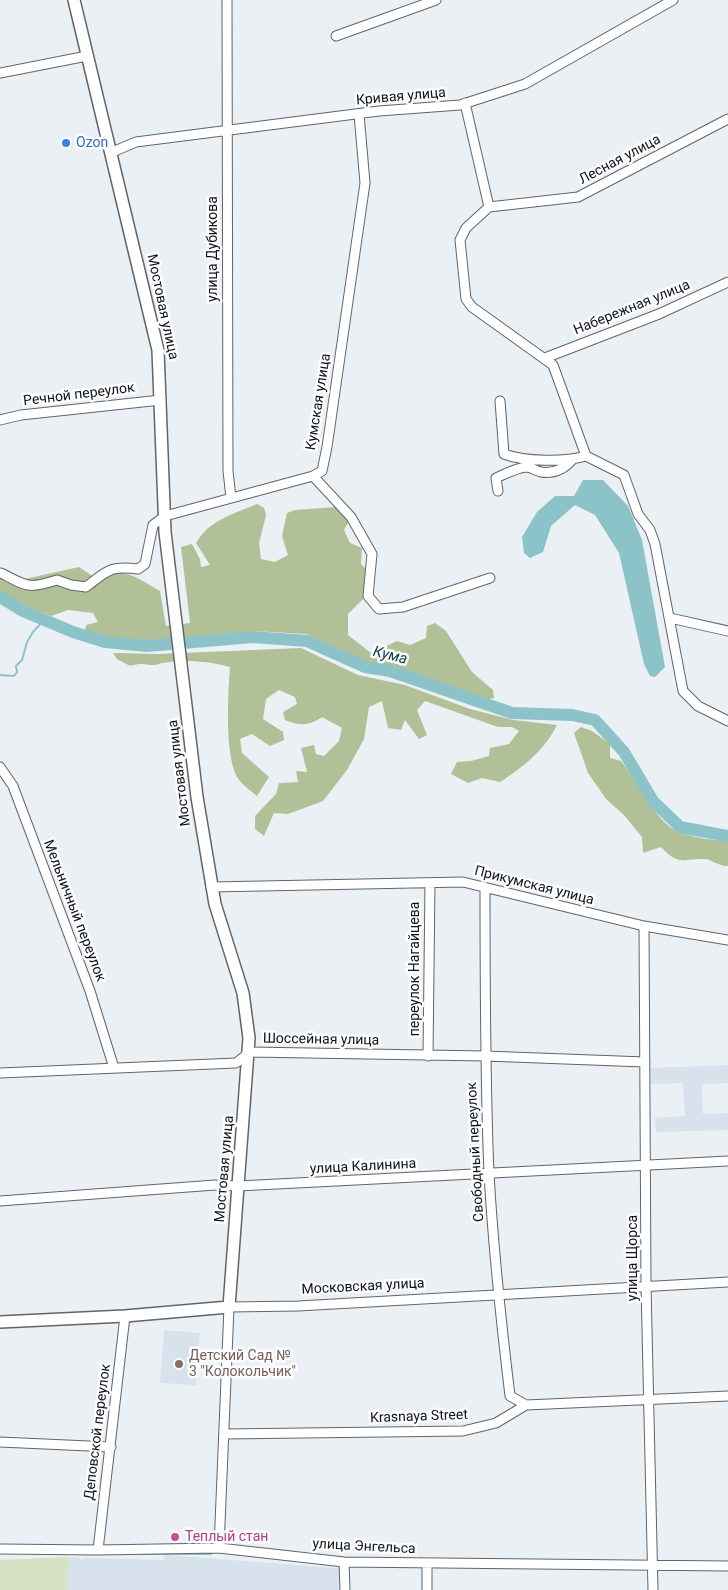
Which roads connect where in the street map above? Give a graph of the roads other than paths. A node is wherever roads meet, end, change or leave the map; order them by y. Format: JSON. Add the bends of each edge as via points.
{"nodes":[{"id":1,"x":74,"y":0,"type":"edge"},
{"id":2,"x":227,"y":0,"type":"edge"},
{"id":3,"x":436,"y":0,"type":"edge"},
{"id":4,"x":673,"y":0,"type":"edge"},
{"id":5,"x":336,"y":36,"type":"dead end"},
{"id":6,"x":87,"y":56,"type":"junction"},
{"id":7,"x":0,"y":73,"type":"edge"},
{"id":8,"x":466,"y":104,"type":"junction"},
{"id":9,"x":359,"y":114,"type":"junction"},
{"id":10,"x":728,"y":119,"type":"edge"},
{"id":11,"x":226,"y":131,"type":"junction"},
{"id":12,"x":110,"y":153,"type":"junction"},
{"id":13,"x":490,"y":207,"type":"junction"},
{"id":14,"x":728,"y":282,"type":"edge"},
{"id":15,"x":545,"y":358,"type":"junction"},
{"id":16,"x":161,"y":400,"type":"junction"},
{"id":17,"x":500,"y":401,"type":"dead end"},
{"id":18,"x":0,"y":420,"type":"edge"},
{"id":19,"x":586,"y":456,"type":"junction"},
{"id":20,"x":572,"y":460,"type":"junction"},
{"id":21,"x":313,"y":476,"type":"junction"},
{"id":22,"x":498,"y":491,"type":"dead end"},
{"id":23,"x":231,"y":498,"type":"junction"},
{"id":24,"x":165,"y":516,"type":"junction"},
{"id":25,"x":1,"y":573,"type":"dead end"},
{"id":26,"x":490,"y":578,"type":"dead end"},
{"id":27,"x":670,"y":618,"type":"junction"},
{"id":28,"x":728,"y":631,"type":"edge"},
{"id":29,"x":728,"y":721,"type":"edge"},
{"id":30,"x":0,"y":767,"type":"edge"},
{"id":31,"x":430,"y":883,"type":"junction"},
{"id":32,"x":212,"y":888,"type":"junction"},
{"id":33,"x":485,"y":888,"type":"junction"},
{"id":34,"x":644,"y":926,"type":"junction"},
{"id":35,"x":728,"y":940,"type":"edge"},
{"id":36,"x":250,"y":1052,"type":"junction"},
{"id":37,"x":428,"y":1056,"type":"junction"},
{"id":38,"x":485,"y":1056,"type":"junction"},
{"id":39,"x":645,"y":1062,"type":"junction"},
{"id":40,"x":114,"y":1068,"type":"junction"},
{"id":41,"x":0,"y":1073,"type":"edge"},
{"id":42,"x":728,"y":1161,"type":"edge"},
{"id":43,"x":647,"y":1167,"type":"junction"},
{"id":44,"x":489,"y":1174,"type":"junction"},
{"id":45,"x":238,"y":1186,"type":"junction"},
{"id":46,"x":0,"y":1201,"type":"edge"},
{"id":47,"x":728,"y":1282,"type":"edge"},
{"id":48,"x":646,"y":1285,"type":"junction"},
{"id":49,"x":498,"y":1294,"type":"junction"},
{"id":50,"x":229,"y":1308,"type":"junction"},
{"id":51,"x":125,"y":1316,"type":"junction"},
{"id":52,"x":0,"y":1322,"type":"edge"},
{"id":53,"x":728,"y":1396,"type":"edge"},
{"id":54,"x":649,"y":1400,"type":"junction"},
{"id":55,"x":526,"y":1405,"type":"junction"},
{"id":56,"x":224,"y":1434,"type":"junction"},
{"id":57,"x":0,"y":1442,"type":"edge"},
{"id":58,"x":111,"y":1447,"type":"junction"},
{"id":59,"x":219,"y":1548,"type":"junction"},
{"id":60,"x":0,"y":1549,"type":"edge"},
{"id":61,"x":98,"y":1550,"type":"junction"},
{"id":62,"x":344,"y":1562,"type":"junction"},
{"id":63,"x":427,"y":1563,"type":"junction"},
{"id":64,"x":728,"y":1566,"type":"edge"},
{"id":65,"x":652,"y":1567,"type":"junction"},
{"id":66,"x":345,"y":1590,"type":"edge"},
{"id":67,"x":427,"y":1590,"type":"edge"},
{"id":68,"x":653,"y":1590,"type":"edge"}],
"edges":[{"from":1,"to":6,"type":"main road","name":"Мостовая улица"},
{"from":2,"to":11,"type":"street","name":"улица Дубикова"},
{"from":3,"to":5,"type":"street"},
{"from":4,"to":8,"type":"street","name":"Кривая улица","via":[[525,84]]},
{"from":6,"to":7,"type":"street"},
{"from":6,"to":12,"type":"main road","name":"Мостовая улица"},
{"from":8,"to":9,"type":"street","name":"Кривая улица"},
{"from":8,"to":13,"type":"street"},
{"from":9,"to":11,"type":"street","name":"Кривая улица"},
{"from":9,"to":21,"type":"street","name":"Кумская улица","via":[[365,183],[327,448],[322,471]]},
{"from":10,"to":13,"type":"street","name":"Лесная улица","via":[[578,197]]},
{"from":11,"to":12,"type":"street","name":"Кривая улица","via":[[136,142]]},
{"from":11,"to":23,"type":"street","name":"улица Дубикова","via":[[228,471]]},
{"from":12,"to":16,"type":"main road","name":"Мостовая улица","via":[[156,341]]},
{"from":13,"to":15,"type":"street","via":[[466,228],[460,240],[466,299],[472,307]]},
{"from":14,"to":15,"type":"street","name":"Набережная улица","via":[[659,314]]},
{"from":15,"to":19,"type":"street","via":[[553,365]]},
{"from":16,"to":18,"type":"street","name":"Речной переулок"},
{"from":16,"to":24,"type":"main road","name":"Мостовая улица"},
{"from":17,"to":20,"type":"street","via":[[504,454]]},
{"from":19,"to":20,"type":"street"},
{"from":19,"to":27,"type":"street","via":[[624,475],[638,514],[650,530],[655,544]]},
{"from":20,"to":22,"type":"street","via":[[564,469],[554,472],[527,467],[516,469],[496,478]]},
{"from":21,"to":23,"type":"street"},
{"from":21,"to":26,"type":"street","via":[[351,517],[372,554],[368,596],[379,609],[403,607]]},
{"from":23,"to":24,"type":"street"},
{"from":24,"to":25,"type":"street","via":[[153,525],[146,564],[138,569],[121,566],[106,570],[86,587],[71,586],[57,580],[25,586]]},
{"from":24,"to":32,"type":"main road","name":"Мостовая улица","via":[[197,797]]},
{"from":27,"to":28,"type":"street"},
{"from":27,"to":29,"type":"street","via":[[683,691],[698,706]]},
{"from":30,"to":40,"type":"street","name":"Мельничный переулок","via":[[13,786],[90,992]]},
{"from":31,"to":32,"type":"street","name":"Прикумская улица"},
{"from":31,"to":33,"type":"street","name":"Прикумская улица","via":[[463,882]]},
{"from":31,"to":37,"type":"street","name":"переулок Нагайцева"},
{"from":32,"to":36,"type":"main road","name":"Мостовая улица","via":[[242,993]]},
{"from":33,"to":34,"type":"street","name":"Прикумская улица"},
{"from":33,"to":38,"type":"street","name":"Свободный переулок"},
{"from":34,"to":35,"type":"street","name":"Прикумская улица"},
{"from":34,"to":39,"type":"street","name":"улица Щорса"},
{"from":36,"to":37,"type":"street","name":"Шоссейная улица"},
{"from":36,"to":40,"type":"street","name":"Шоссейная улица","via":[[236,1063]]},
{"from":36,"to":45,"type":"main road","name":"Мостовая улица"},
{"from":37,"to":38,"type":"street","name":"Шоссейная улица"},
{"from":38,"to":39,"type":"street","name":"Шоссейная улица"},
{"from":38,"to":44,"type":"street","name":"Свободный переулок"},
{"from":39,"to":43,"type":"street","name":"улица Щорса"},
{"from":40,"to":41,"type":"street","name":"Шоссейная улица"},
{"from":42,"to":43,"type":"street","name":"улица Калинина"},
{"from":43,"to":44,"type":"street","name":"улица Калинина"},
{"from":43,"to":48,"type":"street","name":"улица Щорса"},
{"from":44,"to":45,"type":"street","name":"улица Калинина"},
{"from":44,"to":49,"type":"street","name":"Свободный переулок"},
{"from":45,"to":46,"type":"street","name":"улица Калинина"},
{"from":45,"to":50,"type":"main road","name":"Мостовая улица"},
{"from":47,"to":48,"type":"street","name":"Московская улица"},
{"from":48,"to":49,"type":"street","name":"Московская улица"},
{"from":48,"to":54,"type":"street","name":"улица Щорса"},
{"from":49,"to":50,"type":"street","name":"Московская улица"},
{"from":49,"to":55,"type":"street","name":"Свободный переулок","via":[[510,1396]]},
{"from":50,"to":51,"type":"main road","name":"Московская улица"},
{"from":50,"to":56,"type":"street","name":"Мостовая улица"},
{"from":51,"to":52,"type":"main road","name":"Московская улица"},
{"from":51,"to":58,"type":"street","name":"Деповской переулок"},
{"from":53,"to":54,"type":"street","name":"Krasnaya Street"},
{"from":54,"to":55,"type":"street","name":"Krasnaya Street"},
{"from":54,"to":65,"type":"street","name":"улица Щорса"},
{"from":55,"to":56,"type":"street","name":"Krasnaya Street","via":[[496,1423],[462,1431]]},
{"from":56,"to":59,"type":"street","name":"Мостовая улица"},
{"from":57,"to":58,"type":"street"},
{"from":58,"to":61,"type":"street","name":"Деповской переулок"},
{"from":59,"to":61,"type":"street","name":"улица Энгельса"},
{"from":59,"to":62,"type":"street","name":"улица Энгельса"},
{"from":60,"to":61,"type":"street","name":"улица Энгельса"},
{"from":62,"to":63,"type":"street","name":"улица Энгельса"},
{"from":62,"to":66,"type":"street"},
{"from":63,"to":65,"type":"street","name":"улица Энгельса"},
{"from":63,"to":67,"type":"street"},
{"from":64,"to":65,"type":"street","name":"улица Энгельса"},
{"from":65,"to":68,"type":"street","name":"улица Щорса"}]}
